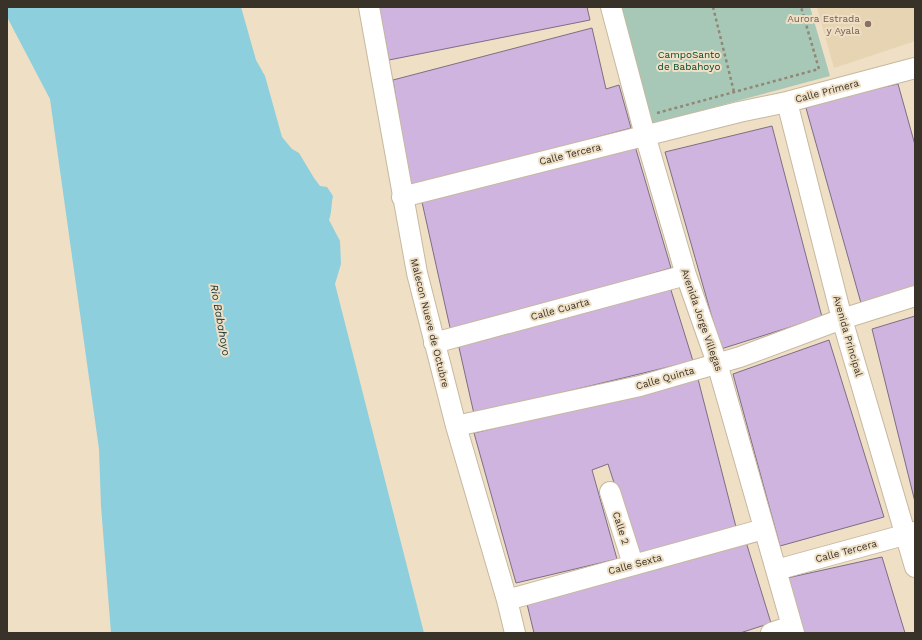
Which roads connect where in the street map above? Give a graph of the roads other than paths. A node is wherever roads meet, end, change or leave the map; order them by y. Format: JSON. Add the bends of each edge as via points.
{"nodes":[{"id":1,"x":368,"y":7,"type":"edge"},
{"id":2,"x":611,"y":7,"type":"edge"},
{"id":3,"x":914,"y":72,"type":"edge"},
{"id":4,"x":787,"y":102,"type":"junction"},
{"id":5,"x":739,"y":112,"type":"joint"},
{"id":6,"x":645,"y":136,"type":"junction"},
{"id":7,"x":402,"y":197,"type":"junction"},
{"id":8,"x":686,"y":275,"type":"junction"},
{"id":9,"x":915,"y":296,"type":"edge"},
{"id":10,"x":842,"y":319,"type":"junction"},
{"id":11,"x":434,"y":343,"type":"junction"},
{"id":12,"x":717,"y":363,"type":"junction"},
{"id":13,"x":456,"y":426,"type":"junction"},
{"id":14,"x":610,"y":492,"type":"dead end"},
{"id":15,"x":764,"y":529,"type":"junction"},
{"id":16,"x":910,"y":534,"type":"edge"},
{"id":17,"x":633,"y":564,"type":"junction"},
{"id":18,"x":915,"y":568,"type":"edge"},
{"id":19,"x":776,"y":570,"type":"junction"},
{"id":20,"x":507,"y":600,"type":"junction"},
{"id":21,"x":793,"y":630,"type":"edge"},
{"id":22,"x":515,"y":633,"type":"edge"},
{"id":23,"x":771,"y":633,"type":"edge"}],
"edges":[{"from":1,"to":7,"type":"street","name":"Malecon Nueve de Octubre"},
{"from":2,"to":6,"type":"street","name":"Avenida Jorge Villegas"},
{"from":3,"to":4,"type":"street","name":"Calle Primera"},
{"from":4,"to":5,"type":"street","name":"Calle Primera"},
{"from":4,"to":10,"type":"street","name":"Avenida Principal"},
{"from":5,"to":6,"type":"street","name":"Calle Tercera"},
{"from":6,"to":7,"type":"street","name":"Calle Tercera"},
{"from":6,"to":8,"type":"street","name":"Avenida Jorge Villegas"},
{"from":7,"to":11,"type":"street","name":"Malecon Nueve de Octubre","via":[[416,273]]},
{"from":8,"to":11,"type":"street","name":"Calle Cuarta"},
{"from":8,"to":12,"type":"street","name":"Avenida Jorge Villegas"},
{"from":9,"to":10,"type":"street","name":"Calle Quinta"},
{"from":10,"to":12,"type":"street","name":"Calle Quinta"},
{"from":10,"to":16,"type":"street","name":"Avenida Principal"},
{"from":11,"to":13,"type":"street","name":"Malecon Nueve de Octubre"},
{"from":12,"to":13,"type":"street","name":"Calle Quinta","via":[[640,386]]},
{"from":12,"to":15,"type":"street","name":"Avenida Jorge Villegas"},
{"from":13,"to":20,"type":"street","name":"Malecon Nueve de Octubre"},
{"from":14,"to":17,"type":"street","name":"Calle 2"},
{"from":15,"to":17,"type":"street","name":"Calle Sexta"},
{"from":15,"to":19,"type":"street","name":"Avenida Jorge Villegas"},
{"from":16,"to":18,"type":"street","name":"Avenida Principal"},
{"from":16,"to":19,"type":"street","name":"Calle Tercera"},
{"from":17,"to":20,"type":"street","name":"Calle Sexta"},
{"from":19,"to":21,"type":"street","name":"Avenida Jorge Villegas"},
{"from":20,"to":22,"type":"street","name":"Malecon Nueve de Octubre"},
{"from":21,"to":23,"type":"street"}]}
